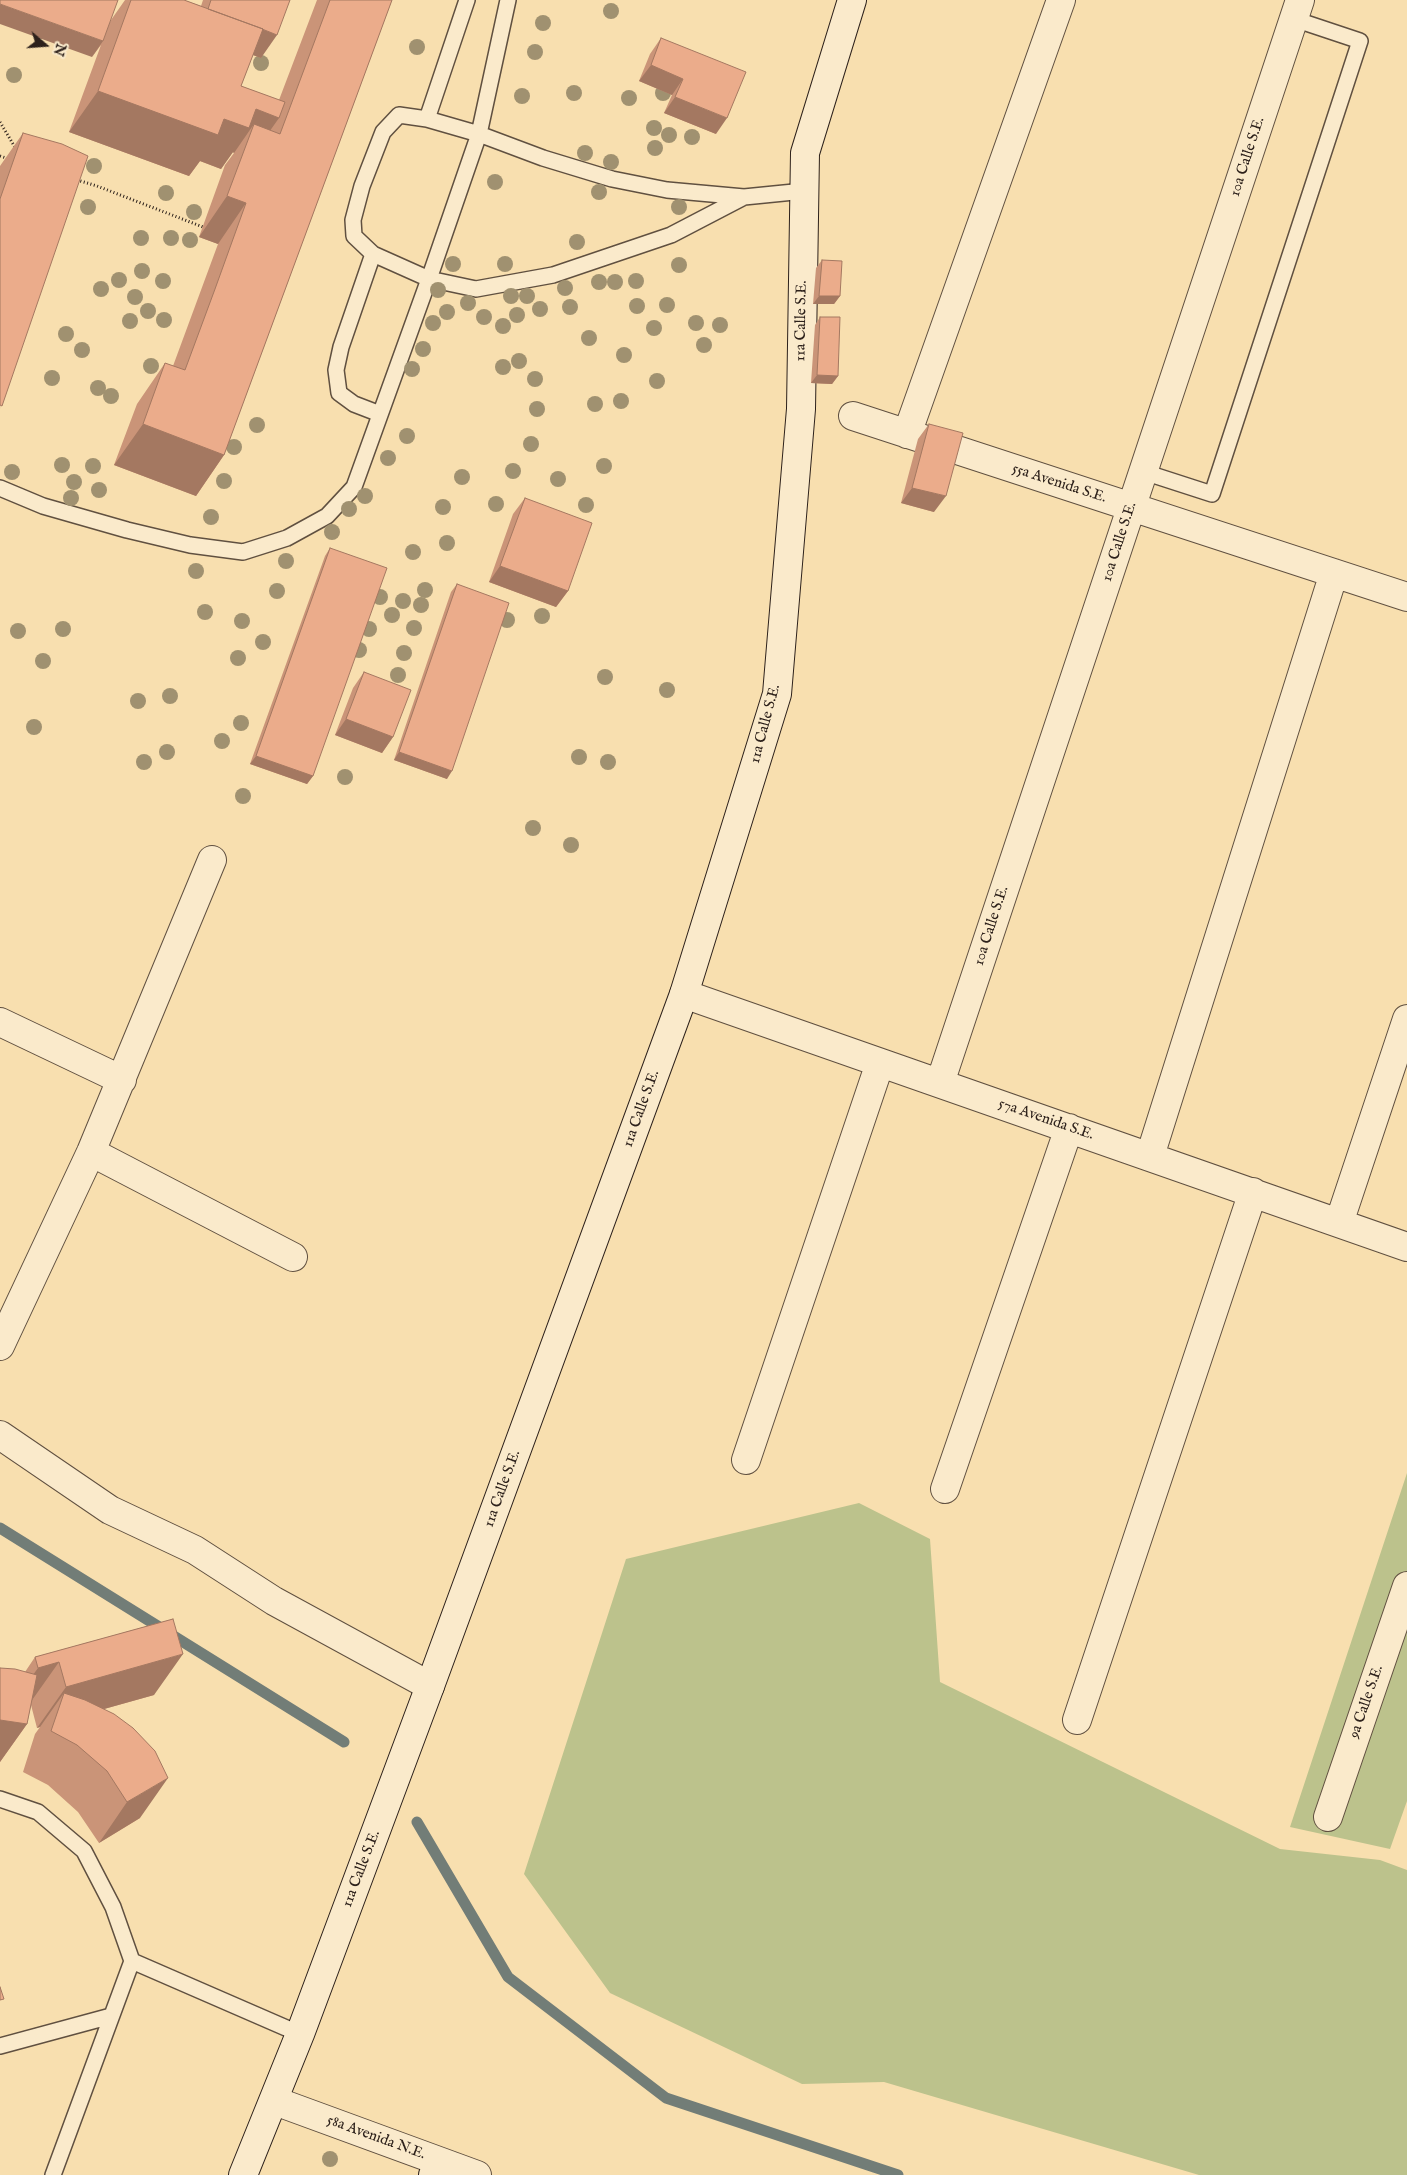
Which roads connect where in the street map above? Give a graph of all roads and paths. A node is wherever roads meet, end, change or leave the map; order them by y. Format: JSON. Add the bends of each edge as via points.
{"nodes":[{"id":1,"x":468,"y":0,"type":"edge"},
{"id":2,"x":508,"y":0,"type":"edge"},
{"id":3,"x":852,"y":0,"type":"edge"},
{"id":4,"x":1061,"y":0,"type":"edge"},
{"id":5,"x":1297,"y":10,"type":"edge"},
{"id":6,"x":427,"y":119,"type":"junction"},
{"id":7,"x":0,"y":122,"type":"edge"},
{"id":8,"x":479,"y":134,"type":"junction"},
{"id":9,"x":19,"y":154,"type":"edge"},
{"id":10,"x":0,"y":156,"type":"edge"},
{"id":11,"x":16,"y":160,"type":"edge"},
{"id":12,"x":72,"y":179,"type":"edge"},
{"id":13,"x":804,"y":191,"type":"junction"},
{"id":14,"x":744,"y":197,"type":"junction"},
{"id":15,"x":202,"y":227,"type":"dead end"},
{"id":16,"x":373,"y":254,"type":"junction"},
{"id":17,"x":429,"y":279,"type":"junction"},
{"id":18,"x":380,"y":414,"type":"junction"},
{"id":19,"x":853,"y":416,"type":"dead end"},
{"id":20,"x":906,"y":434,"type":"junction"},
{"id":21,"x":1144,"y":472,"type":"junction"},
{"id":22,"x":0,"y":488,"type":"edge"},
{"id":23,"x":1132,"y":508,"type":"junction"},
{"id":24,"x":1334,"y":573,"type":"junction"},
{"id":25,"x":1407,"y":597,"type":"edge"},
{"id":26,"x":212,"y":860,"type":"dead end"},
{"id":27,"x":684,"y":994,"type":"junction"},
{"id":28,"x":1407,"y":1018,"type":"edge"},
{"id":29,"x":0,"y":1022,"type":"edge"},
{"id":30,"x":880,"y":1063,"type":"junction"},
{"id":31,"x":122,"y":1080,"type":"junction"},
{"id":32,"x":940,"y":1083,"type":"junction"},
{"id":33,"x":1069,"y":1128,"type":"junction"},
{"id":34,"x":91,"y":1152,"type":"junction"},
{"id":35,"x":1150,"y":1156,"type":"junction"},
{"id":36,"x":1253,"y":1192,"type":"junction"},
{"id":37,"x":1339,"y":1223,"type":"junction"},
{"id":38,"x":1407,"y":1247,"type":"edge"},
{"id":39,"x":292,"y":1257,"type":"dead end"},
{"id":40,"x":0,"y":1346,"type":"edge"},
{"id":41,"x":0,"y":1435,"type":"edge"},
{"id":42,"x":746,"y":1460,"type":"dead end"},
{"id":43,"x":945,"y":1489,"type":"dead end"},
{"id":44,"x":1407,"y":1586,"type":"edge"},
{"id":45,"x":430,"y":1686,"type":"junction"},
{"id":46,"x":1077,"y":1720,"type":"dead end"},
{"id":47,"x":0,"y":1799,"type":"edge"},
{"id":48,"x":1328,"y":1817,"type":"dead end"},
{"id":49,"x":132,"y":1961,"type":"junction"},
{"id":50,"x":111,"y":2016,"type":"junction"},
{"id":51,"x":300,"y":2034,"type":"junction"},
{"id":52,"x":0,"y":2046,"type":"edge"},
{"id":53,"x":274,"y":2101,"type":"junction"},
{"id":54,"x":445,"y":2172,"type":"edge"},
{"id":55,"x":53,"y":2175,"type":"edge"},
{"id":56,"x":243,"y":2175,"type":"edge"},
{"id":57,"x":477,"y":2175,"type":"edge"}],
"edges":[{"from":1,"to":6,"type":"lane"},
{"from":2,"to":8,"type":"lane"},
{"from":3,"to":13,"type":"street","name":"11a Calle S.E.","via":[[805,153]]},
{"from":4,"to":20,"type":"street"},
{"from":5,"to":21,"type":"street","name":"10a Calle S.E."},
{"from":5,"to":21,"type":"lane","via":[[1360,41],[1212,494]]},
{"from":6,"to":8,"type":"lane"},
{"from":6,"to":16,"type":"lane","via":[[399,115],[383,132],[353,220],[354,236]]},
{"from":7,"to":9,"type":"path"},
{"from":8,"to":14,"type":"lane","via":[[612,179],[667,190]]},
{"from":8,"to":17,"type":"lane"},
{"from":10,"to":11,"type":"path"},
{"from":12,"to":15,"type":"path"},
{"from":13,"to":14,"type":"lane"},
{"from":13,"to":27,"type":"street","name":"11a Calle S.E.","via":[[801,409],[777,694]]},
{"from":14,"to":17,"type":"lane","via":[[671,235],[553,275],[476,289]]},
{"from":16,"to":17,"type":"lane"},
{"from":16,"to":18,"type":"lane","via":[[336,370],[339,393],[354,404]]},
{"from":17,"to":18,"type":"lane"},
{"from":18,"to":22,"type":"lane","via":[[354,487],[327,516],[287,538],[243,552],[190,545],[127,530],[43,506]]},
{"from":19,"to":20,"type":"street","name":"55a Avenida S.E."},
{"from":20,"to":23,"type":"street","name":"55a Avenida S.E."},
{"from":21,"to":23,"type":"street","name":"10a Calle S.E."},
{"from":23,"to":24,"type":"street","name":"55a Avenida S.E."},
{"from":23,"to":32,"type":"street","name":"10a Calle S.E."},
{"from":24,"to":25,"type":"street","name":"55a Avenida S.E."},
{"from":24,"to":35,"type":"street"},
{"from":26,"to":31,"type":"street"},
{"from":27,"to":30,"type":"street","name":"57a Avenida S.E."},
{"from":27,"to":45,"type":"street","name":"11a Calle S.E."},
{"from":28,"to":37,"type":"street"},
{"from":29,"to":31,"type":"street"},
{"from":30,"to":32,"type":"street","name":"57a Avenida S.E."},
{"from":30,"to":42,"type":"street"},
{"from":31,"to":34,"type":"street"},
{"from":32,"to":33,"type":"street","name":"57a Avenida S.E."},
{"from":33,"to":35,"type":"street","name":"57a Avenida S.E."},
{"from":33,"to":43,"type":"street"},
{"from":34,"to":39,"type":"street"},
{"from":34,"to":40,"type":"street"},
{"from":35,"to":36,"type":"street","name":"57a Avenida S.E."},
{"from":36,"to":37,"type":"street","name":"57a Avenida S.E."},
{"from":36,"to":46,"type":"street"},
{"from":37,"to":38,"type":"street","name":"57a Avenida S.E."},
{"from":41,"to":45,"type":"street","via":[[110,1510],[195,1550],[274,1602]]},
{"from":44,"to":48,"type":"street","name":"9a Calle S.E."},
{"from":45,"to":51,"type":"street","name":"11a Calle S.E."},
{"from":47,"to":49,"type":"lane","via":[[38,1812],[84,1851],[113,1907]]},
{"from":49,"to":50,"type":"lane"},
{"from":49,"to":51,"type":"lane"},
{"from":50,"to":52,"type":"lane"},
{"from":50,"to":55,"type":"lane"},
{"from":51,"to":53,"type":"street","name":"11a Calle S.E."},
{"from":53,"to":54,"type":"street","name":"58a Avenida N.E."},
{"from":53,"to":56,"type":"street","name":"11a Calle S.E."},
{"from":54,"to":57,"type":"street","name":"58a Avenida N.E."}]}
